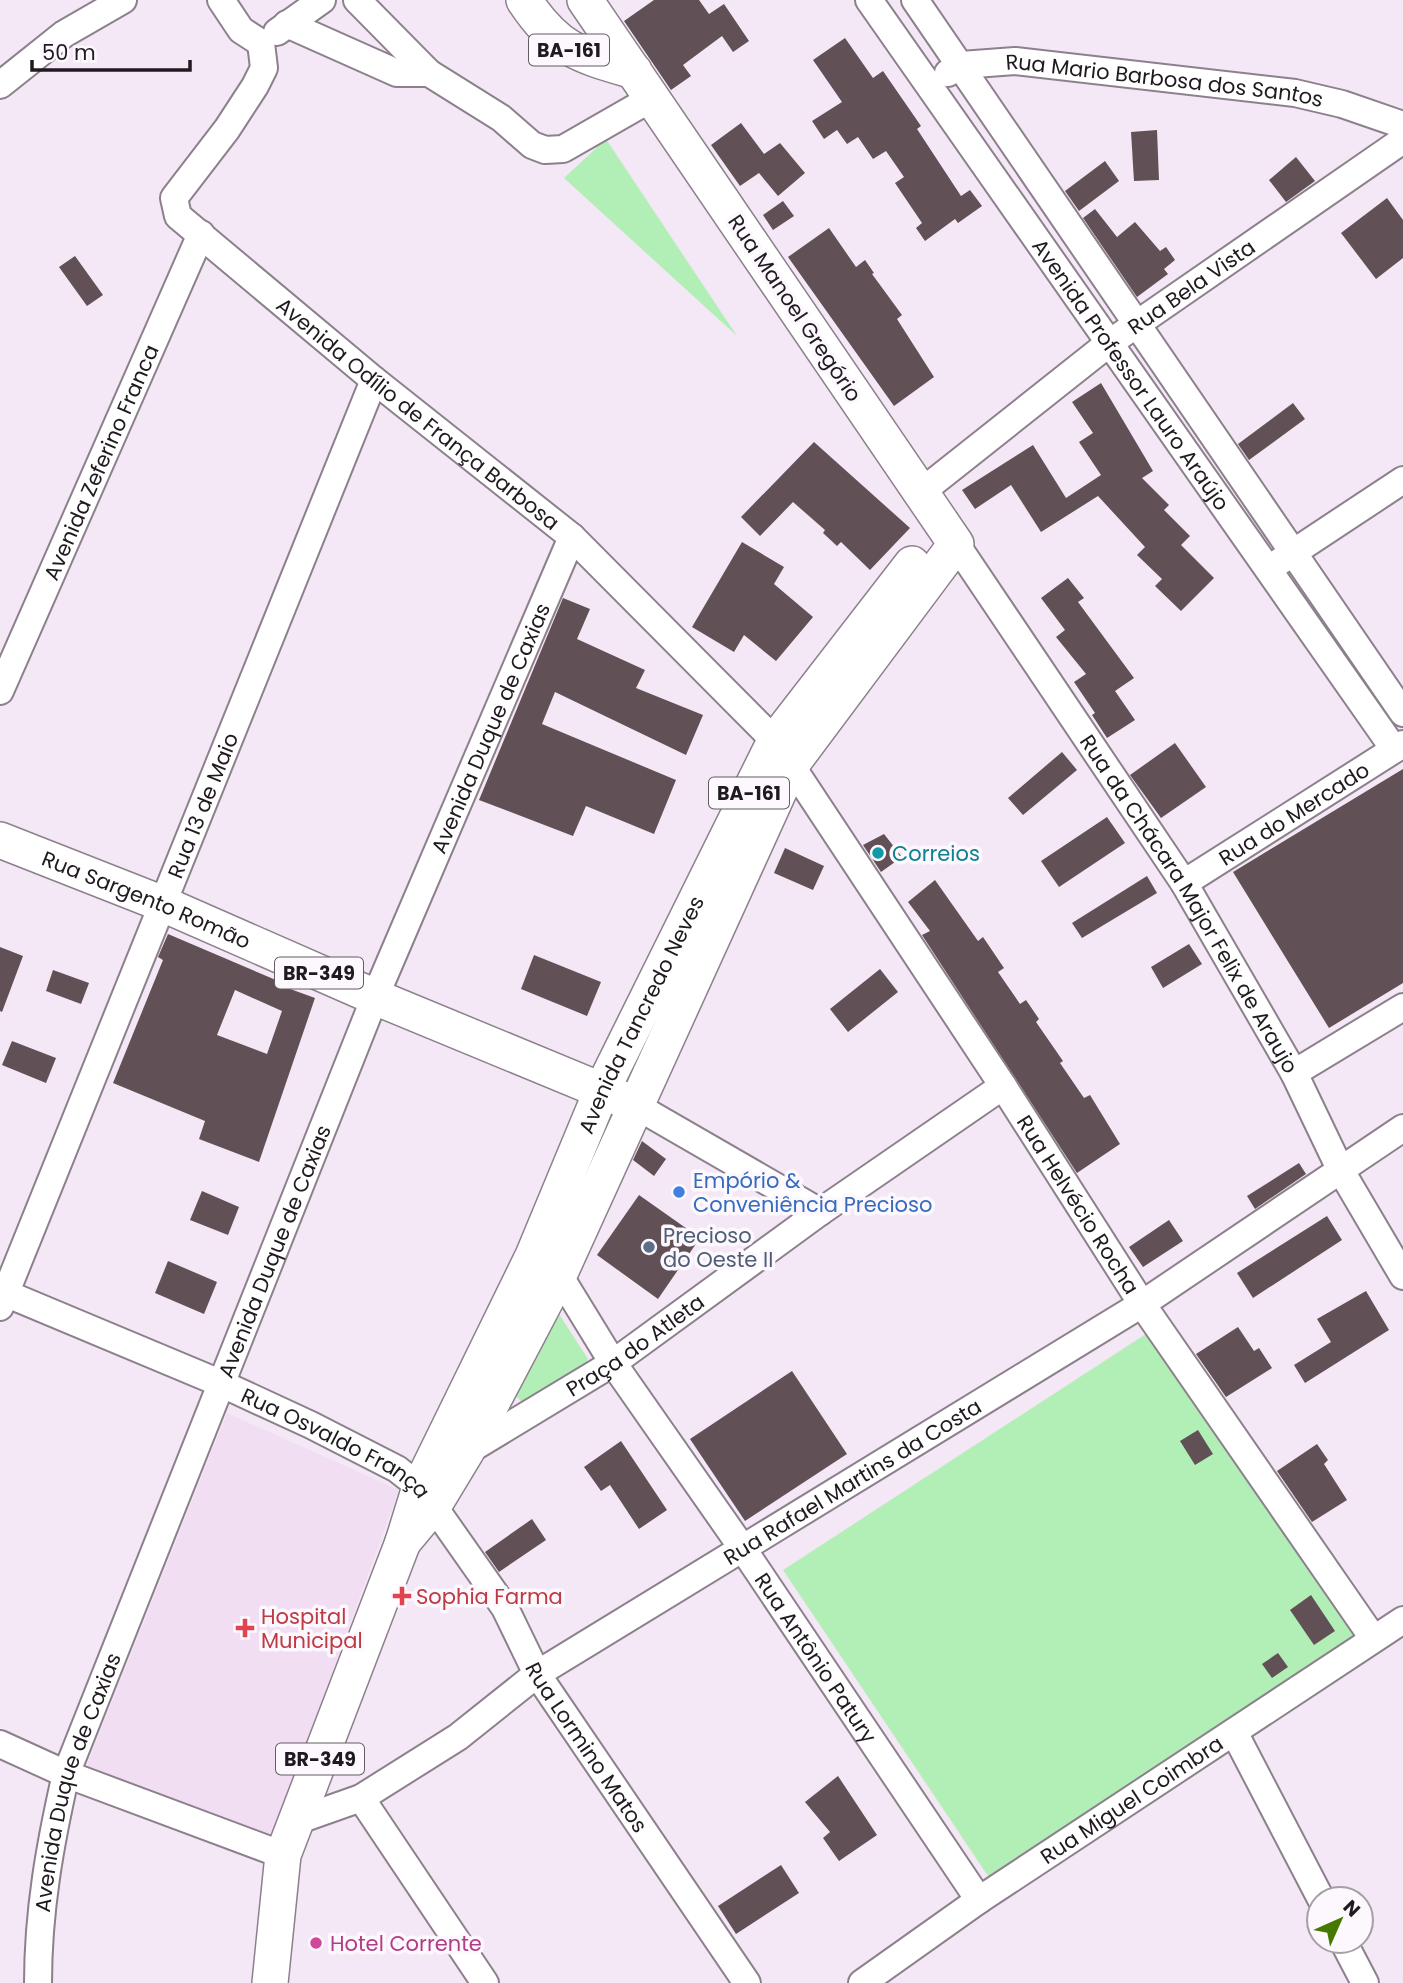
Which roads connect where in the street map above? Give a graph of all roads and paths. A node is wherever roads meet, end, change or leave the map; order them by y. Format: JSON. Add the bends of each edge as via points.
{"nodes":[{"id":1,"x":123,"y":0,"type":"edge"},
{"id":2,"x":221,"y":0,"type":"edge"},
{"id":3,"x":322,"y":0,"type":"edge"},
{"id":4,"x":357,"y":0,"type":"edge"},
{"id":5,"x":585,"y":0,"type":"edge"},
{"id":6,"x":869,"y":0,"type":"edge"},
{"id":7,"x":915,"y":0,"type":"edge"},
{"id":8,"x":531,"y":2,"type":"edge"},
{"id":9,"x":287,"y":24,"type":"junction"},
{"id":10,"x":261,"y":43,"type":"junction"},
{"id":11,"x":961,"y":65,"type":"junction"},
{"id":12,"x":429,"y":73,"type":"junction"},
{"id":13,"x":0,"y":85,"type":"edge"},
{"id":14,"x":643,"y":85,"type":"junction"},
{"id":15,"x":929,"y":86,"type":"junction"},
{"id":16,"x":1403,"y":125,"type":"edge"},
{"id":17,"x":1403,"y":140,"type":"edge"},
{"id":18,"x":201,"y":234,"type":"junction"},
{"id":19,"x":1136,"y":326,"type":"junction"},
{"id":20,"x":1108,"y":344,"type":"junction"},
{"id":21,"x":374,"y":380,"type":"junction"},
{"id":22,"x":1403,"y":480,"type":"edge"},
{"id":23,"x":920,"y":493,"type":"junction"},
{"id":24,"x":949,"y":534,"type":"junction"},
{"id":25,"x":572,"y":537,"type":"junction"},
{"id":26,"x":1293,"y":552,"type":"junction"},
{"id":27,"x":1268,"y":570,"type":"junction"},
{"id":28,"x":0,"y":691,"type":"edge"},
{"id":29,"x":1403,"y":713,"type":"edge"},
{"id":30,"x":1398,"y":747,"type":"edge"},
{"id":31,"x":783,"y":753,"type":"junction"},
{"id":32,"x":0,"y":840,"type":"edge"},
{"id":33,"x":1184,"y":883,"type":"junction"},
{"id":34,"x":163,"y":904,"type":"junction"},
{"id":35,"x":375,"y":997,"type":"junction"},
{"id":36,"x":1403,"y":1007,"type":"edge"},
{"id":37,"x":1294,"y":1073,"type":"junction"},
{"id":38,"x":1003,"y":1086,"type":"junction"},
{"id":39,"x":602,"y":1090,"type":"junction"},
{"id":40,"x":638,"y":1107,"type":"junction"},
{"id":41,"x":1403,"y":1128,"type":"edge"},
{"id":42,"x":1340,"y":1169,"type":"junction"},
{"id":43,"x":820,"y":1212,"type":"junction"},
{"id":44,"x":546,"y":1265,"type":"junction"},
{"id":45,"x":1403,"y":1276,"type":"edge"},
{"id":46,"x":2,"y":1297,"type":"edge"},
{"id":47,"x":1142,"y":1304,"type":"junction"},
{"id":48,"x":613,"y":1363,"type":"junction"},
{"id":49,"x":220,"y":1382,"type":"junction"},
{"id":50,"x":466,"y":1452,"type":"junction"},
{"id":51,"x":427,"y":1496,"type":"junction"},
{"id":52,"x":743,"y":1549,"type":"junction"},
{"id":53,"x":1403,"y":1620,"type":"edge"},
{"id":54,"x":1374,"y":1639,"type":"junction"},
{"id":55,"x":537,"y":1675,"type":"junction"},
{"id":56,"x":1234,"y":1732,"type":"junction"},
{"id":57,"x":0,"y":1744,"type":"edge"},
{"id":58,"x":66,"y":1774,"type":"junction"},
{"id":59,"x":361,"y":1798,"type":"junction"},
{"id":60,"x":296,"y":1821,"type":"junction"},
{"id":61,"x":283,"y":1855,"type":"junction"},
{"id":62,"x":1314,"y":1885,"type":"edge"},
{"id":63,"x":979,"y":1900,"type":"junction"},
{"id":64,"x":1350,"y":1955,"type":"edge"},
{"id":65,"x":38,"y":1983,"type":"edge"},
{"id":66,"x":271,"y":1983,"type":"edge"},
{"id":67,"x":485,"y":1983,"type":"edge"},
{"id":68,"x":747,"y":1983,"type":"edge"},
{"id":69,"x":862,"y":1983,"type":"edge"},
{"id":70,"x":1365,"y":1983,"type":"edge"}],
"edges":[{"from":1,"to":13,"type":"street","via":[[64,34]]},
{"from":2,"to":10,"type":"street","via":[[241,30]]},
{"from":3,"to":9,"type":"street"},
{"from":4,"to":12,"type":"street"},
{"from":5,"to":14,"type":"main road","number":"BA-161"},
{"from":6,"to":15,"type":"street","name":"Avenida Professor Lauro Araújo"},
{"from":7,"to":11,"type":"street","name":"Avenida Professor Lauro Araújo"},
{"from":8,"to":14,"type":"main road","number":"BA-161","via":[[565,47]]},
{"from":9,"to":10,"type":"street"},
{"from":9,"to":12,"type":"street","via":[[397,73]]},
{"from":10,"to":18,"type":"street","name":"Avenida Odílio de França Barbosa","via":[[264,68],[255,86],[174,198],[178,216]]},
{"from":11,"to":15,"type":"street","name":"Rua Mario Barbosa dos Santos"},
{"from":11,"to":16,"type":"street","name":"Rua Mario Barbosa dos Santos","via":[[1015,61],[1294,93]]},
{"from":11,"to":19,"type":"street","name":"Avenida Professor Lauro Araújo"},
{"from":12,"to":14,"type":"street","via":[[545,150],[563,149]]},
{"from":14,"to":23,"type":"main road","name":"Rua Manoel Gregório","number":"BA-161"},
{"from":15,"to":20,"type":"street","name":"Avenida Professor Lauro Araújo"},
{"from":17,"to":19,"type":"street","name":"Rua Bela Vista"},
{"from":18,"to":21,"type":"street","name":"Avenida Odílio de França Barbosa"},
{"from":18,"to":28,"type":"street","name":"Avenida Zeferino Franca"},
{"from":19,"to":20,"type":"street","name":"Rua Bela Vista"},
{"from":19,"to":26,"type":"street","name":"Avenida Professor Lauro Araújo"},
{"from":20,"to":23,"type":"street","name":"Rua Bela Vista"},
{"from":20,"to":27,"type":"street","name":"Avenida Professor Lauro Araújo"},
{"from":21,"to":25,"type":"street","name":"Avenida Odílio de França Barbosa"},
{"from":21,"to":34,"type":"street","name":"Rua 13 de Maio"},
{"from":22,"to":26,"type":"street"},
{"from":23,"to":24,"type":"main road","name":"Rua Manoel Gregório","number":"BA-161"},
{"from":24,"to":31,"type":"main road","name":"Avenida Tancredo Neves","number":"BA-161"},
{"from":24,"to":33,"type":"street","name":"Rua da Chácara Major Felix de Araujo"},
{"from":25,"to":31,"type":"street","name":"Avenida Odílio de França Barbosa"},
{"from":25,"to":35,"type":"street","name":"Avenida Duque de Caxias"},
{"from":26,"to":27,"type":"street"},
{"from":26,"to":29,"type":"street","name":"Avenida Professor Lauro Araújo"},
{"from":27,"to":30,"type":"street","name":"Avenida Professor Lauro Araújo"},
{"from":30,"to":33,"type":"street","name":"Rua do Mercado"},
{"from":31,"to":38,"type":"street","name":"Rua Helvécio Rocha"},
{"from":31,"to":39,"type":"main road","name":"Avenida Tancredo Neves","number":"BA-161"},
{"from":31,"to":40,"type":"main road","name":"Avenida Tancredo Neves","number":"BA-161"},
{"from":32,"to":34,"type":"main road","name":"Rua Sargento Romão","number":"BR-349"},
{"from":33,"to":37,"type":"street","name":"Rua da Chácara Major Felix de Araujo"},
{"from":34,"to":35,"type":"main road","name":"Rua Sargento Romão","number":"BR-349"},
{"from":34,"to":46,"type":"street","name":"Rua 13 de Maio"},
{"from":35,"to":39,"type":"main road","name":"Rua Sargento Romão","number":"BR-349"},
{"from":35,"to":49,"type":"street","name":"Avenida Duque de Caxias"},
{"from":36,"to":37,"type":"street"},
{"from":37,"to":42,"type":"street","name":"Rua da Chácara Major Felix de Araujo"},
{"from":38,"to":43,"type":"street","name":"Praça do Atleta"},
{"from":38,"to":47,"type":"street","name":"Rua Helvécio Rocha"},
{"from":39,"to":40,"type":"main road","name":"Rua Sargento Romão","number":"BR-349"},
{"from":39,"to":44,"type":"main road","name":"Avenida Tancredo Neves","number":"BR-349"},
{"from":40,"to":43,"type":"street"},
{"from":40,"to":44,"type":"main road","name":"Avenida Tancredo Neves","number":"BR-349"},
{"from":41,"to":42,"type":"street","name":"Rua Rafael Martins da Costa"},
{"from":42,"to":45,"type":"street","name":"Rua da Chácara Major Felix de Araujo"},
{"from":42,"to":47,"type":"street","name":"Rua Rafael Martins da Costa"},
{"from":43,"to":48,"type":"street","name":"Praça do Atleta"},
{"from":44,"to":48,"type":"street","name":"Rua Antônio Patury"},
{"from":44,"to":50,"type":"main road","name":"Avenida Tancredo Neves","number":"BR-349"},
{"from":44,"to":51,"type":"main road","name":"Avenida Tancredo Neves","number":"BR-349"},
{"from":46,"to":49,"type":"street","name":"Rua Osvaldo França"},
{"from":47,"to":52,"type":"street","name":"Rua Rafael Martins da Costa"},
{"from":47,"to":54,"type":"street","name":"Rua Helvécio Rocha"},
{"from":48,"to":50,"type":"street","name":"Praça do Atleta"},
{"from":48,"to":52,"type":"street","name":"Rua Antônio Patury"},
{"from":49,"to":51,"type":"street","name":"Rua Osvaldo França","via":[[397,1469]]},
{"from":49,"to":58,"type":"street","name":"Avenida Duque de Caxias"},
{"from":50,"to":51,"type":"main road","name":"Avenida Tancredo Neves","number":"BR-349"},
{"from":51,"to":55,"type":"street","name":"Rua Lormino Matos","via":[[505,1608]]},
{"from":51,"to":60,"type":"main road","name":"Avenida Tancredo Neves","number":"BR-349","via":[[403,1542]]},
{"from":52,"to":55,"type":"street","name":"Rua Rafael Martins da Costa"},
{"from":52,"to":63,"type":"street","name":"Rua Antônio Patury"},
{"from":53,"to":54,"type":"street","name":"Rua Miguel Coimbra"},
{"from":54,"to":56,"type":"street","name":"Rua Miguel Coimbra"},
{"from":55,"to":59,"type":"street","name":"Rua Rafael Martins da Costa","via":[[458,1737]]},
{"from":55,"to":68,"type":"street","name":"Rua Lormino Matos"},
{"from":56,"to":62,"type":"street"},
{"from":56,"to":63,"type":"street","name":"Rua Miguel Coimbra"},
{"from":57,"to":58,"type":"street"},
{"from":58,"to":61,"type":"street"},
{"from":58,"to":65,"type":"street","name":"Avenida Duque de Caxias","via":[[47,1854]]},
{"from":59,"to":60,"type":"street","name":"Rua Rafael Martins da Costa"},
{"from":59,"to":67,"type":"street"},
{"from":60,"to":61,"type":"main road","name":"Avenida Tancredo Neves","number":"BR-349"},
{"from":61,"to":66,"type":"main road","name":"Avenida Tancredo Neves","number":"BR-349"},
{"from":63,"to":69,"type":"street","name":"Rua Miguel Coimbra"},
{"from":64,"to":70,"type":"street"}]}
